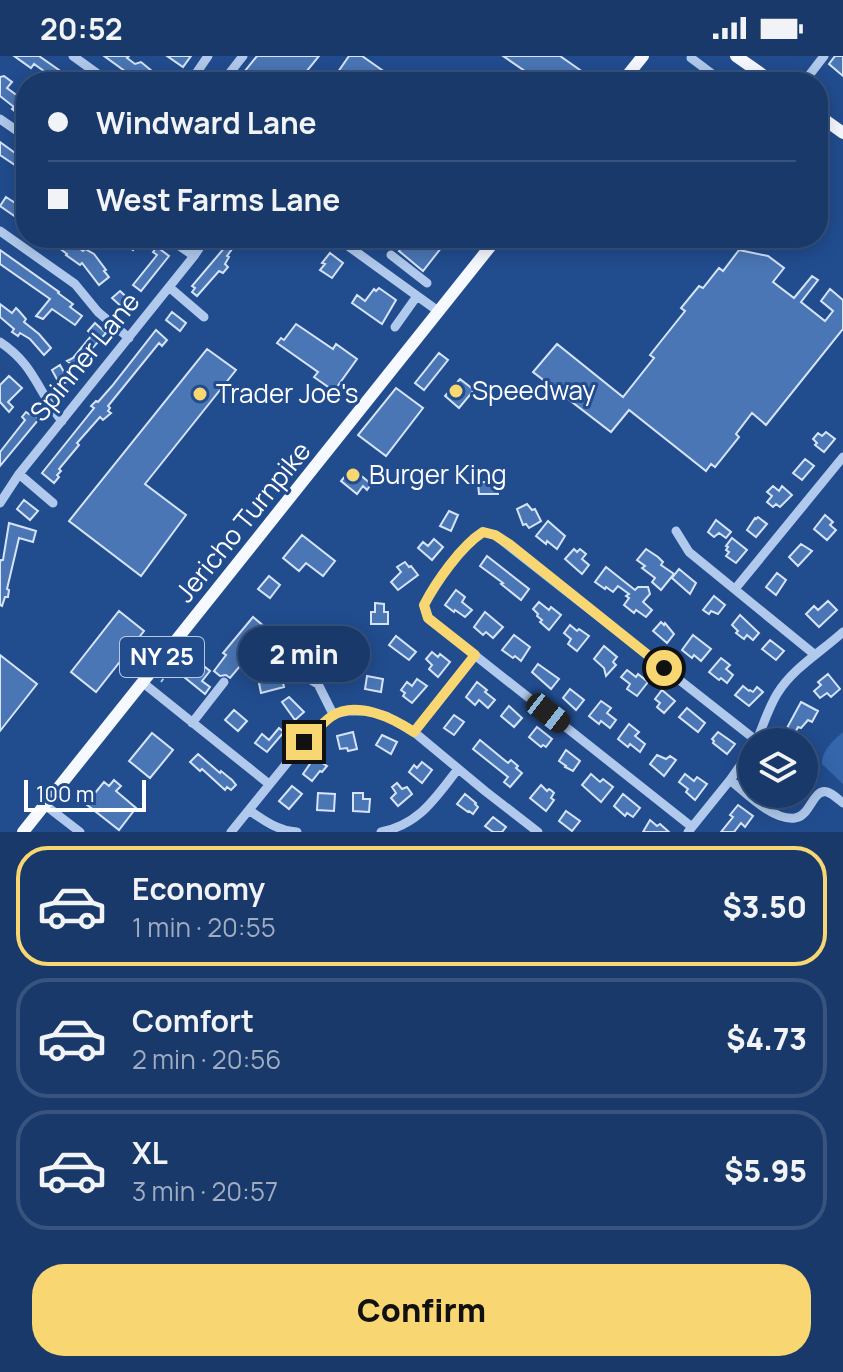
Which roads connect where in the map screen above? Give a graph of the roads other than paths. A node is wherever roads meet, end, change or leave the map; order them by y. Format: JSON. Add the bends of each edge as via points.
{"nodes":[{"id":1,"x":73,"y":56,"type":"edge"},
{"id":2,"x":243,"y":56,"type":"edge"},
{"id":3,"x":643,"y":56,"type":"edge"},
{"id":4,"x":736,"y":56,"type":"edge"},
{"id":5,"x":824,"y":56,"type":"edge"},
{"id":6,"x":691,"y":58,"type":"dead end"},
{"id":7,"x":95,"y":72,"type":"edge"},
{"id":8,"x":230,"y":72,"type":"edge"},
{"id":9,"x":630,"y":72,"type":"edge"},
{"id":10,"x":710,"y":72,"type":"edge"},
{"id":11,"x":759,"y":72,"type":"edge"},
{"id":12,"x":812,"y":72,"type":"edge"},
{"id":13,"x":24,"y":248,"type":"edge"},
{"id":14,"x":182,"y":248,"type":"edge"},
{"id":15,"x":199,"y":248,"type":"edge"},
{"id":16,"x":351,"y":248,"type":"edge"},
{"id":17,"x":489,"y":248,"type":"edge"},
{"id":18,"x":391,"y":255,"type":"dead end"},
{"id":19,"x":194,"y":256,"type":"junction"},
{"id":20,"x":427,"y":283,"type":"dead end"},
{"id":21,"x":169,"y":287,"type":"junction"},
{"id":22,"x":417,"y":296,"type":"junction"},
{"id":23,"x":438,"y":311,"type":"junction"},
{"id":24,"x":204,"y":317,"type":"dead end"},
{"id":25,"x":395,"y":327,"type":"dead end"},
{"id":26,"x":129,"y":338,"type":"junction"},
{"id":27,"x":4,"y":345,"type":"edge"},
{"id":28,"x":1,"y":358,"type":"edge"},
{"id":29,"x":62,"y":421,"type":"junction"},
{"id":30,"x":843,"y":457,"type":"edge"},
{"id":31,"x":19,"y":474,"type":"junction"},
{"id":32,"x":0,"y":503,"type":"edge"},
{"id":33,"x":53,"y":503,"type":"dead end"},
{"id":34,"x":676,"y":531,"type":"dead end"},
{"id":35,"x":735,"y":589,"type":"junction"},
{"id":36,"x":843,"y":632,"type":"edge"},
{"id":37,"x":814,"y":654,"type":"junction"},
{"id":38,"x":475,"y":655,"type":"junction"},
{"id":39,"x":306,"y":677,"type":"dead end"},
{"id":40,"x":142,"y":682,"type":"junction"},
{"id":41,"x":224,"y":682,"type":"dead end"},
{"id":42,"x":333,"y":714,"type":"junction"},
{"id":43,"x":192,"y":723,"type":"junction"},
{"id":44,"x":738,"y":728,"type":"edge"},
{"id":45,"x":762,"y":728,"type":"edge"},
{"id":46,"x":414,"y":732,"type":"junction"},
{"id":47,"x":458,"y":769,"type":"junction"},
{"id":48,"x":738,"y":769,"type":"edge"},
{"id":49,"x":730,"y":780,"type":"junction"},
{"id":50,"x":269,"y":784,"type":"junction"},
{"id":51,"x":843,"y":803,"type":"edge"},
{"id":52,"x":45,"y":805,"type":"junction"},
{"id":53,"x":249,"y":810,"type":"junction"},
{"id":54,"x":690,"y":829,"type":"edge"},
{"id":55,"x":23,"y":832,"type":"edge"},
{"id":56,"x":80,"y":832,"type":"edge"},
{"id":57,"x":231,"y":832,"type":"edge"},
{"id":58,"x":297,"y":832,"type":"edge"},
{"id":59,"x":381,"y":832,"type":"edge"},
{"id":60,"x":538,"y":832,"type":"edge"}],
"edges":[{"from":1,"to":7,"type":"street"},
{"from":2,"to":8,"type":"street"},
{"from":3,"to":9,"type":"main road"},
{"from":4,"to":11,"type":"main road"},
{"from":5,"to":12,"type":"street"},
{"from":6,"to":10,"type":"street"},
{"from":13,"to":26,"type":"street","via":[[75,284]]},
{"from":14,"to":19,"type":"street"},
{"from":15,"to":19,"type":"street","name":"Spinner Lane"},
{"from":16,"to":22,"type":"street"},
{"from":17,"to":23,"type":"main road","name":"Jericho Turnpike","number":"NY 25"},
{"from":18,"to":20,"type":"street"},
{"from":19,"to":21,"type":"street","name":"Spinner Lane"},
{"from":21,"to":24,"type":"street"},
{"from":21,"to":26,"type":"street","name":"Spinner Lane"},
{"from":22,"to":23,"type":"street"},
{"from":22,"to":25,"type":"street"},
{"from":23,"to":40,"type":"main road","name":"Jericho Turnpike","number":"NY 25"},
{"from":26,"to":29,"type":"street","name":"Spinner Lane"},
{"from":27,"to":28,"type":"street"},
{"from":27,"to":29,"type":"street","via":[[35,376]]},
{"from":29,"to":31,"type":"street","name":"Spinner Lane"},
{"from":30,"to":35,"type":"street"},
{"from":31,"to":32,"type":"street","name":"Spinner Lane"},
{"from":31,"to":33,"type":"street"},
{"from":34,"to":35,"type":"street","via":[[689,552]]},
{"from":35,"to":37,"type":"street"},
{"from":36,"to":37,"type":"street"},
{"from":37,"to":45,"type":"street","via":[[778,693]]},
{"from":38,"to":44,"type":"street","via":[[428,618],[424,605],[472,539],[483,532],[495,535]]},
{"from":38,"to":46,"type":"street"},
{"from":38,"to":54,"type":"street"},
{"from":39,"to":42,"type":"street","via":[[318,684]]},
{"from":40,"to":43,"type":"street"},
{"from":40,"to":52,"type":"main road","name":"Jericho Turnpike","number":"NY 25"},
{"from":41,"to":43,"type":"street"},
{"from":42,"to":46,"type":"street","via":[[368,711]]},
{"from":42,"to":50,"type":"street"},
{"from":43,"to":50,"type":"street"},
{"from":46,"to":47,"type":"street"},
{"from":47,"to":59,"type":"street","via":[[422,813]]},
{"from":47,"to":60,"type":"street"},
{"from":48,"to":49,"type":"street"},
{"from":49,"to":51,"type":"street","via":[[770,812],[793,819],[823,792]]},
{"from":49,"to":54,"type":"street"},
{"from":50,"to":53,"type":"street"},
{"from":52,"to":55,"type":"main road","name":"Jericho Turnpike","number":"NY 25"},
{"from":52,"to":56,"type":"street"},
{"from":53,"to":57,"type":"street"},
{"from":53,"to":58,"type":"street","via":[[275,827]]}]}
